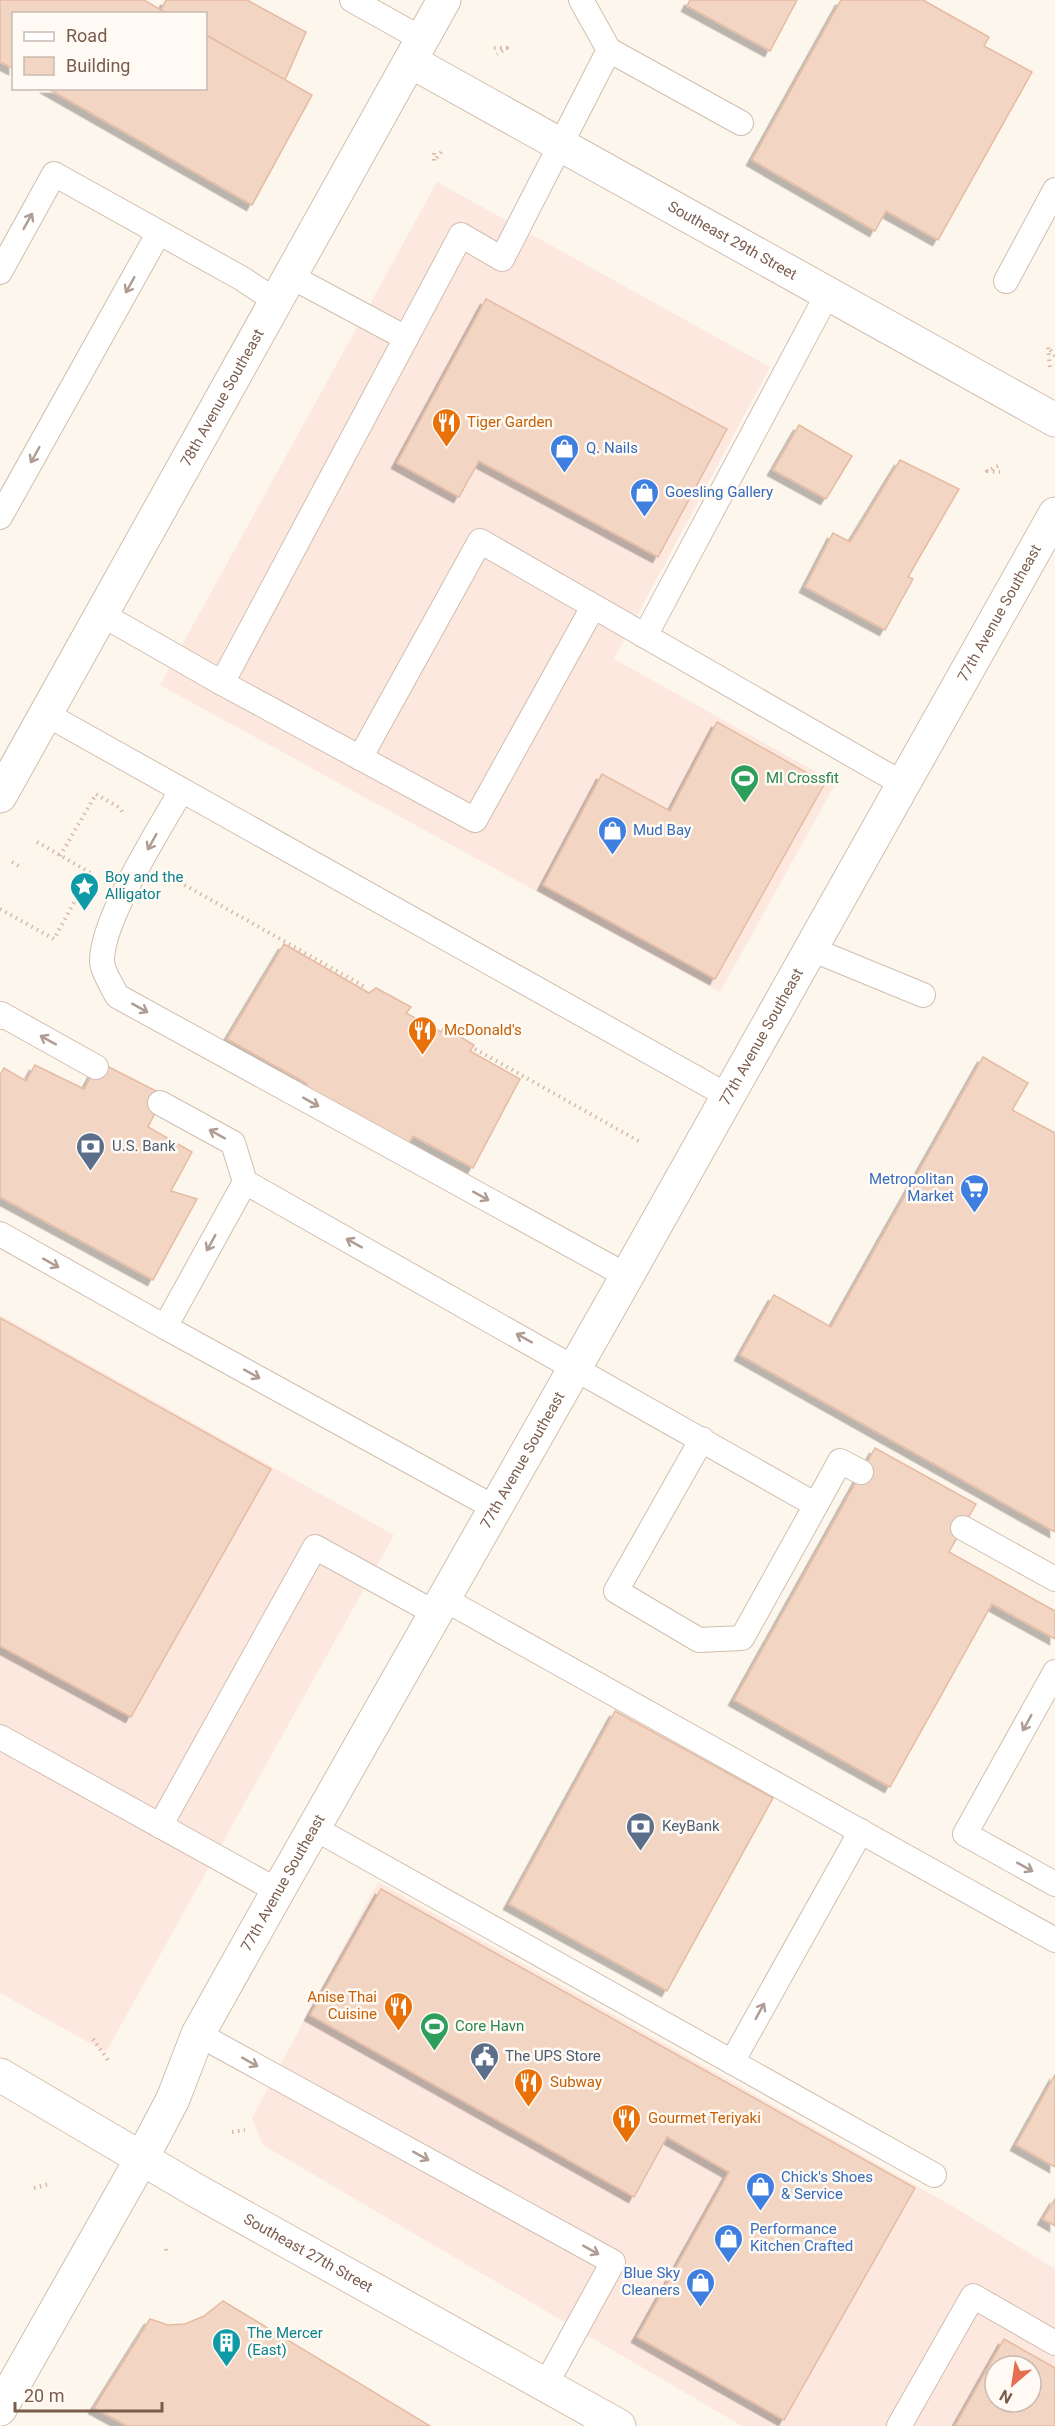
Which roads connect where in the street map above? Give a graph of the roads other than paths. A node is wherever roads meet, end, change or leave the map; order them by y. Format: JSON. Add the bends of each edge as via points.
{"nodes":[{"id":1,"x":352,"y":0,"type":"edge"},
{"id":2,"x":444,"y":0,"type":"edge"},
{"id":3,"x":580,"y":0,"type":"edge"},
{"id":4,"x":416,"y":50,"type":"junction"},
{"id":5,"x":609,"y":50,"type":"junction"},
{"id":6,"x":741,"y":123,"type":"dead end"},
{"id":7,"x":561,"y":144,"type":"junction"},
{"id":8,"x":1055,"y":190,"type":"edge"},
{"id":9,"x":158,"y":234,"type":"junction"},
{"id":10,"x":0,"y":272,"type":"edge"},
{"id":11,"x":1006,"y":281,"type":"dead end"},
{"id":12,"x":283,"y":288,"type":"junction"},
{"id":13,"x":828,"y":293,"type":"junction"},
{"id":14,"x":406,"y":339,"type":"junction"},
{"id":15,"x":1055,"y":420,"type":"edge"},
{"id":16,"x":1055,"y":514,"type":"edge"},
{"id":17,"x":0,"y":517,"type":"edge"},
{"id":18,"x":593,"y":607,"type":"junction"},
{"id":19,"x":101,"y":614,"type":"junction"},
{"id":20,"x":645,"y":636,"type":"junction"},
{"id":21,"x":222,"y":683,"type":"junction"},
{"id":22,"x":46,"y":714,"type":"junction"},
{"id":23,"x":360,"y":758,"type":"junction"},
{"id":24,"x":903,"y":784,"type":"junction"},
{"id":25,"x":181,"y":791,"type":"junction"},
{"id":26,"x":0,"y":796,"type":"edge"},
{"id":27,"x":811,"y":948,"type":"junction"},
{"id":28,"x":923,"y":995,"type":"dead end"},
{"id":29,"x":0,"y":1017,"type":"edge"},
{"id":30,"x":96,"y":1067,"type":"dead end"},
{"id":31,"x":728,"y":1096,"type":"junction"},
{"id":32,"x":160,"y":1103,"type":"dead end"},
{"id":33,"x":245,"y":1182,"type":"junction"},
{"id":34,"x":0,"y":1234,"type":"edge"},
{"id":35,"x":627,"y":1276,"type":"junction"},
{"id":36,"x":165,"y":1327,"type":"junction"},
{"id":37,"x":576,"y":1366,"type":"junction"},
{"id":38,"x":702,"y":1439,"type":"junction"},
{"id":39,"x":861,"y":1472,"type":"dead end"},
{"id":40,"x":816,"y":1504,"type":"junction"},
{"id":41,"x":495,"y":1508,"type":"junction"},
{"id":42,"x":963,"y":1528,"type":"dead end"},
{"id":43,"x":1055,"y":1579,"type":"edge"},
{"id":44,"x":440,"y":1606,"type":"junction"},
{"id":45,"x":1055,"y":1672,"type":"edge"},
{"id":46,"x":0,"y":1737,"type":"edge"},
{"id":47,"x":160,"y":1826,"type":"junction"},
{"id":48,"x":314,"y":1828,"type":"junction"},
{"id":49,"x":861,"y":1831,"type":"junction"},
{"id":50,"x":1055,"y":1884,"type":"edge"},
{"id":51,"x":278,"y":1891,"type":"junction"},
{"id":52,"x":1055,"y":1940,"type":"edge"},
{"id":53,"x":198,"y":2034,"type":"junction"},
{"id":54,"x":732,"y":2062,"type":"junction"},
{"id":55,"x":0,"y":2075,"type":"edge"},
{"id":56,"x":142,"y":2158,"type":"junction"},
{"id":57,"x":934,"y":2175,"type":"dead end"},
{"id":58,"x":1055,"y":2343,"type":"edge"},
{"id":59,"x":546,"y":2384,"type":"junction"},
{"id":60,"x":0,"y":2409,"type":"edge"},
{"id":61,"x":619,"y":2426,"type":"edge"},
{"id":62,"x":899,"y":2426,"type":"edge"}],
"edges":[{"from":1,"to":4,"type":"lane"},
{"from":2,"to":4,"type":"street","name":"78th Avenue Southeast"},
{"from":3,"to":5,"type":"lane"},
{"from":4,"to":7,"type":"street","name":"Southeast 29th Street"},
{"from":4,"to":12,"type":"street","name":"78th Avenue Southeast"},
{"from":5,"to":6,"type":"lane"},
{"from":5,"to":7,"type":"lane"},
{"from":7,"to":13,"type":"street","name":"Southeast 29th Street"},
{"from":7,"to":14,"type":"lane","via":[[501,259],[460,235]]},
{"from":8,"to":11,"type":"lane"},
{"from":10,"to":9,"type":"lane","one_way":true,"via":[[54,174]]},
{"from":9,"to":12,"type":"lane","via":[[241,278]]},
{"from":9,"to":17,"type":"lane","one_way":true},
{"from":12,"to":14,"type":"lane"},
{"from":12,"to":19,"type":"street","name":"78th Avenue Southeast"},
{"from":13,"to":15,"type":"street","name":"Southeast 29th Street"},
{"from":13,"to":20,"type":"lane"},
{"from":14,"to":21,"type":"lane"},
{"from":16,"to":24,"type":"street","name":"77th Avenue Southeast"},
{"from":18,"to":20,"type":"lane"},
{"from":18,"to":23,"type":"lane","via":[[475,820]]},
{"from":18,"to":23,"type":"lane","via":[[480,541]]},
{"from":19,"to":21,"type":"lane"},
{"from":19,"to":22,"type":"street","name":"78th Avenue Southeast"},
{"from":20,"to":24,"type":"lane"},
{"from":21,"to":23,"type":"lane"},
{"from":22,"to":25,"type":"lane"},
{"from":22,"to":26,"type":"street","name":"78th Avenue Southeast"},
{"from":24,"to":27,"type":"street","name":"77th Avenue Southeast"},
{"from":25,"to":31,"type":"lane"},
{"from":25,"to":35,"type":"lane","one_way":true,"via":[[107,930],[102,964],[117,996]]},
{"from":27,"to":28,"type":"lane"},
{"from":27,"to":31,"type":"street","name":"77th Avenue Southeast"},
{"from":30,"to":29,"type":"lane","one_way":true,"via":[[1,1014]]},
{"from":31,"to":35,"type":"street","name":"77th Avenue Southeast"},
{"from":33,"to":32,"type":"lane","one_way":true,"via":[[233,1143]]},
{"from":33,"to":36,"type":"lane","one_way":true},
{"from":37,"to":33,"type":"lane","one_way":true},
{"from":34,"to":36,"type":"lane","one_way":true},
{"from":35,"to":37,"type":"street","name":"77th Avenue Southeast"},
{"from":36,"to":41,"type":"lane","one_way":true},
{"from":37,"to":38,"type":"lane"},
{"from":37,"to":41,"type":"street","name":"77th Avenue Southeast"},
{"from":38,"to":40,"type":"lane"},
{"from":38,"to":40,"type":"lane","via":[[616,1591],[699,1640],[742,1638]]},
{"from":39,"to":40,"type":"lane","via":[[840,1461]]},
{"from":41,"to":44,"type":"street","name":"77th Avenue Southeast"},
{"from":42,"to":43,"type":"lane"},
{"from":44,"to":47,"type":"lane","via":[[315,1547]]},
{"from":44,"to":48,"type":"street","name":"77th Avenue Southeast"},
{"from":44,"to":49,"type":"lane"},
{"from":45,"to":50,"type":"lane","one_way":true,"via":[[965,1834]]},
{"from":46,"to":47,"type":"lane"},
{"from":47,"to":51,"type":"lane"},
{"from":48,"to":51,"type":"street","name":"77th Avenue Southeast"},
{"from":48,"to":54,"type":"lane"},
{"from":49,"to":52,"type":"lane"},
{"from":54,"to":49,"type":"lane","one_way":true},
{"from":51,"to":53,"type":"street","name":"77th Avenue Southeast"},
{"from":53,"to":56,"type":"street","name":"77th Avenue Southeast","via":[[173,2099]]},
{"from":53,"to":59,"type":"lane","one_way":true,"via":[[613,2262]]},
{"from":54,"to":57,"type":"lane"},
{"from":55,"to":56,"type":"street","name":"Southeast 27th Street"},
{"from":56,"to":59,"type":"street","name":"Southeast 27th Street"},
{"from":56,"to":60,"type":"street","name":"77th Avenue Southeast"},
{"from":58,"to":62,"type":"lane","via":[[973,2296]]},
{"from":59,"to":61,"type":"street","name":"Southeast 27th Street"}]}
